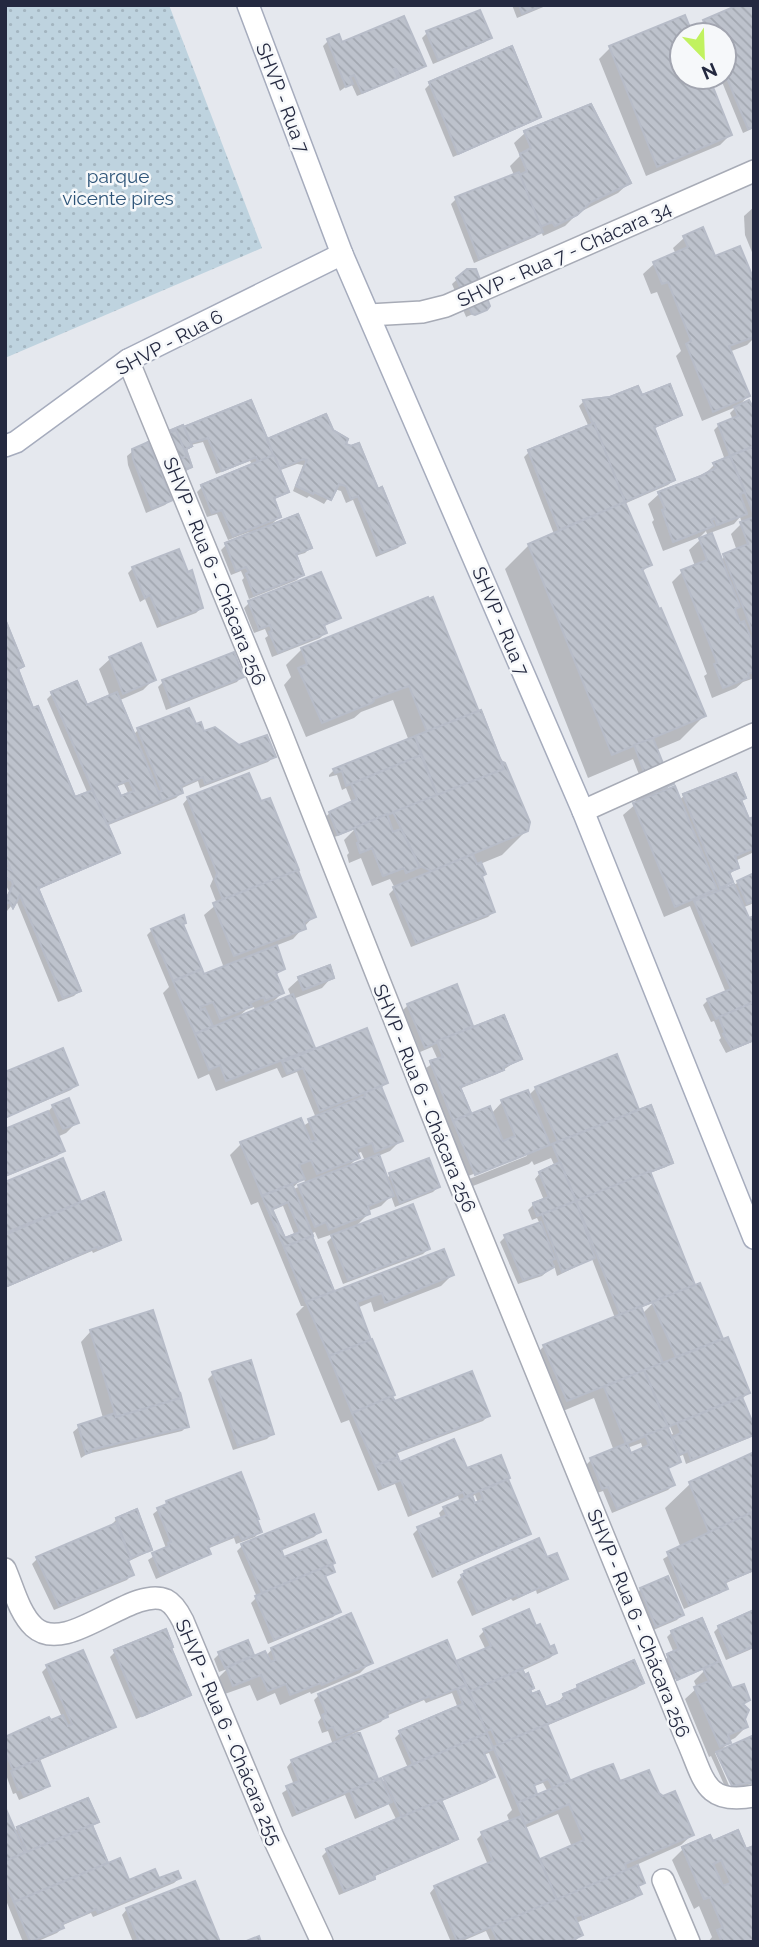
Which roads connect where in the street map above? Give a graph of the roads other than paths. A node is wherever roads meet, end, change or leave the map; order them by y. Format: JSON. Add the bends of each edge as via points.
{"nodes":[{"id":1,"x":248,"y":5,"type":"edge"},
{"id":2,"x":754,"y":171,"type":"edge"},
{"id":3,"x":342,"y":254,"type":"junction"},
{"id":4,"x":369,"y":315,"type":"junction"},
{"id":5,"x":128,"y":360,"type":"junction"},
{"id":6,"x":5,"y":446,"type":"edge"},
{"id":7,"x":754,"y":734,"type":"edge"},
{"id":8,"x":583,"y":811,"type":"junction"},
{"id":9,"x":754,"y":1238,"type":"edge"},
{"id":10,"x":5,"y":1569,"type":"edge"},
{"id":11,"x":754,"y":1796,"type":"edge"},
{"id":12,"x":663,"y":1880,"type":"dead end"},
{"id":13,"x":321,"y":1942,"type":"edge"},
{"id":14,"x":689,"y":1942,"type":"edge"}],
"edges":[{"from":1,"to":3,"type":"street","name":"SHVP - Rua 7"},
{"from":2,"to":4,"type":"street","name":"SHVP - Rua 7 - Chácara 34","via":[[446,306]]},
{"from":3,"to":4,"type":"street","name":"SHVP - Rua 7"},
{"from":3,"to":5,"type":"street","name":"SHVP - Rua 6"},
{"from":4,"to":8,"type":"street","name":"SHVP - Rua 7"},
{"from":5,"to":6,"type":"street","name":"SHVP - Rua 6"},
{"from":5,"to":11,"type":"street","name":"SHVP - Rua 6 - Chácara 256","via":[[686,1738],[710,1790],[718,1797]]},
{"from":7,"to":8,"type":"street"},
{"from":8,"to":9,"type":"street","name":"SHVP - Rua 7"},
{"from":10,"to":13,"type":"street","name":"SHVP - Rua 6 - Chácara 255","via":[[25,1616],[41,1632],[54,1635],[136,1603],[164,1599],[172,1604]]},
{"from":12,"to":14,"type":"street"}]}
